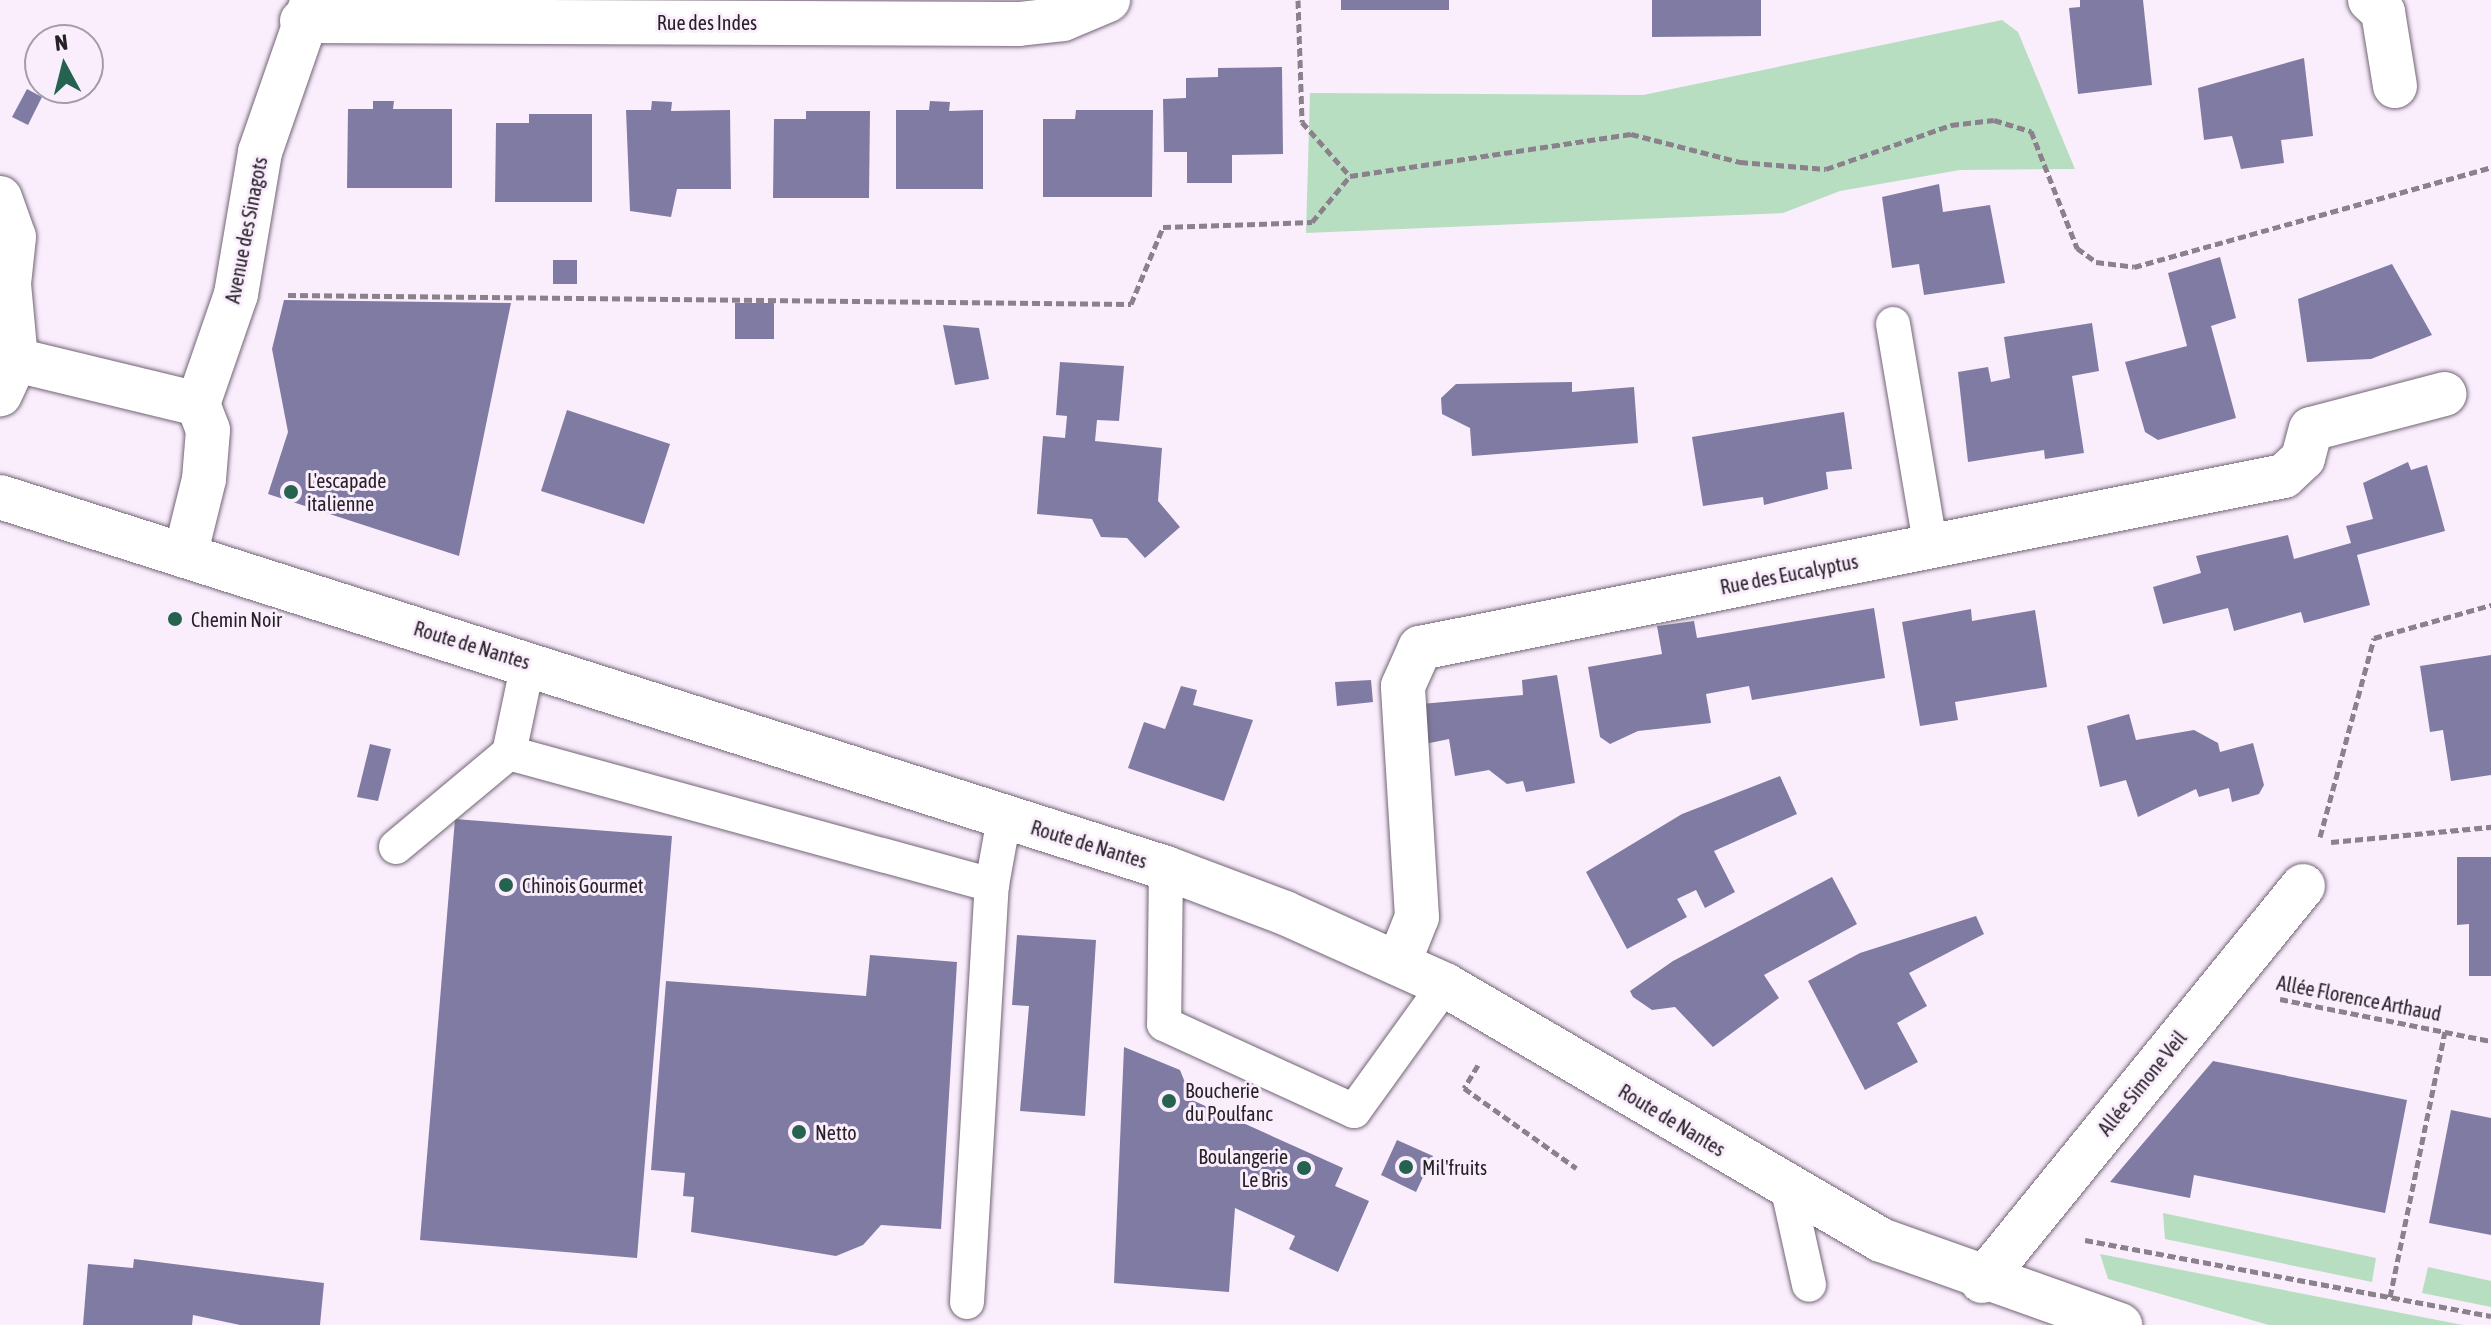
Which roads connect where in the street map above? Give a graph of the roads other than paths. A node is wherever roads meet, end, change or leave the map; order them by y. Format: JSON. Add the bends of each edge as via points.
{"nodes":[{"id":1,"x":1108,"y":0,"type":"edge"},
{"id":2,"x":2370,"y":0,"type":"edge"},
{"id":3,"x":307,"y":10,"type":"edge"},
{"id":4,"x":2395,"y":86,"type":"dead end"},
{"id":5,"x":0,"y":198,"type":"edge"},
{"id":6,"x":4,"y":286,"type":"edge"},
{"id":7,"x":1893,"y":324,"type":"dead end"},
{"id":8,"x":8,"y":377,"type":"edge"},
{"id":9,"x":2444,"y":394,"type":"dead end"},
{"id":10,"x":198,"y":404,"type":"junction"},
{"id":11,"x":0,"y":497,"type":"edge"},
{"id":12,"x":1931,"y":548,"type":"junction"},
{"id":13,"x":185,"y":556,"type":"junction"},
{"id":14,"x":528,"y":663,"type":"junction"},
{"id":15,"x":509,"y":753,"type":"junction"},
{"id":16,"x":1004,"y":818,"type":"junction"},
{"id":17,"x":396,"y":847,"type":"dead end"},
{"id":18,"x":1166,"y":868,"type":"junction"},
{"id":19,"x":992,"y":885,"type":"junction"},
{"id":20,"x":2303,"y":886,"type":"dead end"},
{"id":21,"x":1399,"y":962,"type":"junction"},
{"id":22,"x":1445,"y":985,"type":"junction"},
{"id":23,"x":1788,"y":1190,"type":"junction"},
{"id":24,"x":1982,"y":1281,"type":"junction"},
{"id":25,"x":1809,"y":1285,"type":"dead end"},
{"id":26,"x":967,"y":1302,"type":"dead end"},
{"id":27,"x":2120,"y":1325,"type":"edge"}],
"edges":[{"from":1,"to":3,"type":"street","name":"Rue des Indes","via":[[1063,19],[1019,24]]},
{"from":2,"to":4,"type":"street","via":[[2383,12]]},
{"from":3,"to":10,"type":"street","name":"Avenue des Sinagots","via":[[260,152],[236,294]]},
{"from":5,"to":6,"type":"street","via":[[14,237]]},
{"from":6,"to":8,"type":"street"},
{"from":7,"to":12,"type":"lane"},
{"from":8,"to":10,"type":"street"},
{"from":9,"to":12,"type":"street","name":"Rue des Eucalyptus","via":[[2311,429],[2303,458],[2284,476]]},
{"from":10,"to":13,"type":"street","via":[[208,430],[204,479]]},
{"from":11,"to":13,"type":"street","name":"Route de Nantes"},
{"from":12,"to":21,"type":"street","name":"Rue des Eucalyptus","via":[[1420,648],[1403,686],[1417,917]]},
{"from":13,"to":14,"type":"street","name":"Route de Nantes"},
{"from":14,"to":15,"type":"lane"},
{"from":14,"to":16,"type":"street","name":"Route de Nantes"},
{"from":15,"to":17,"type":"lane"},
{"from":15,"to":19,"type":"lane"},
{"from":16,"to":18,"type":"street","name":"Route de Nantes"},
{"from":16,"to":19,"type":"lane"},
{"from":18,"to":21,"type":"street","name":"Route de Nantes"},
{"from":18,"to":22,"type":"lane","via":[[1164,1024],[1354,1111]]},
{"from":19,"to":26,"type":"lane"},
{"from":20,"to":24,"type":"street","name":"Allée Simone Veil"},
{"from":21,"to":22,"type":"street","name":"Route de Nantes"},
{"from":22,"to":23,"type":"street","name":"Route de Nantes"},
{"from":23,"to":24,"type":"street","name":"Route de Nantes","via":[[1881,1240]]},
{"from":23,"to":25,"type":"lane"},
{"from":24,"to":27,"type":"street","name":"Route de Nantes"}]}
